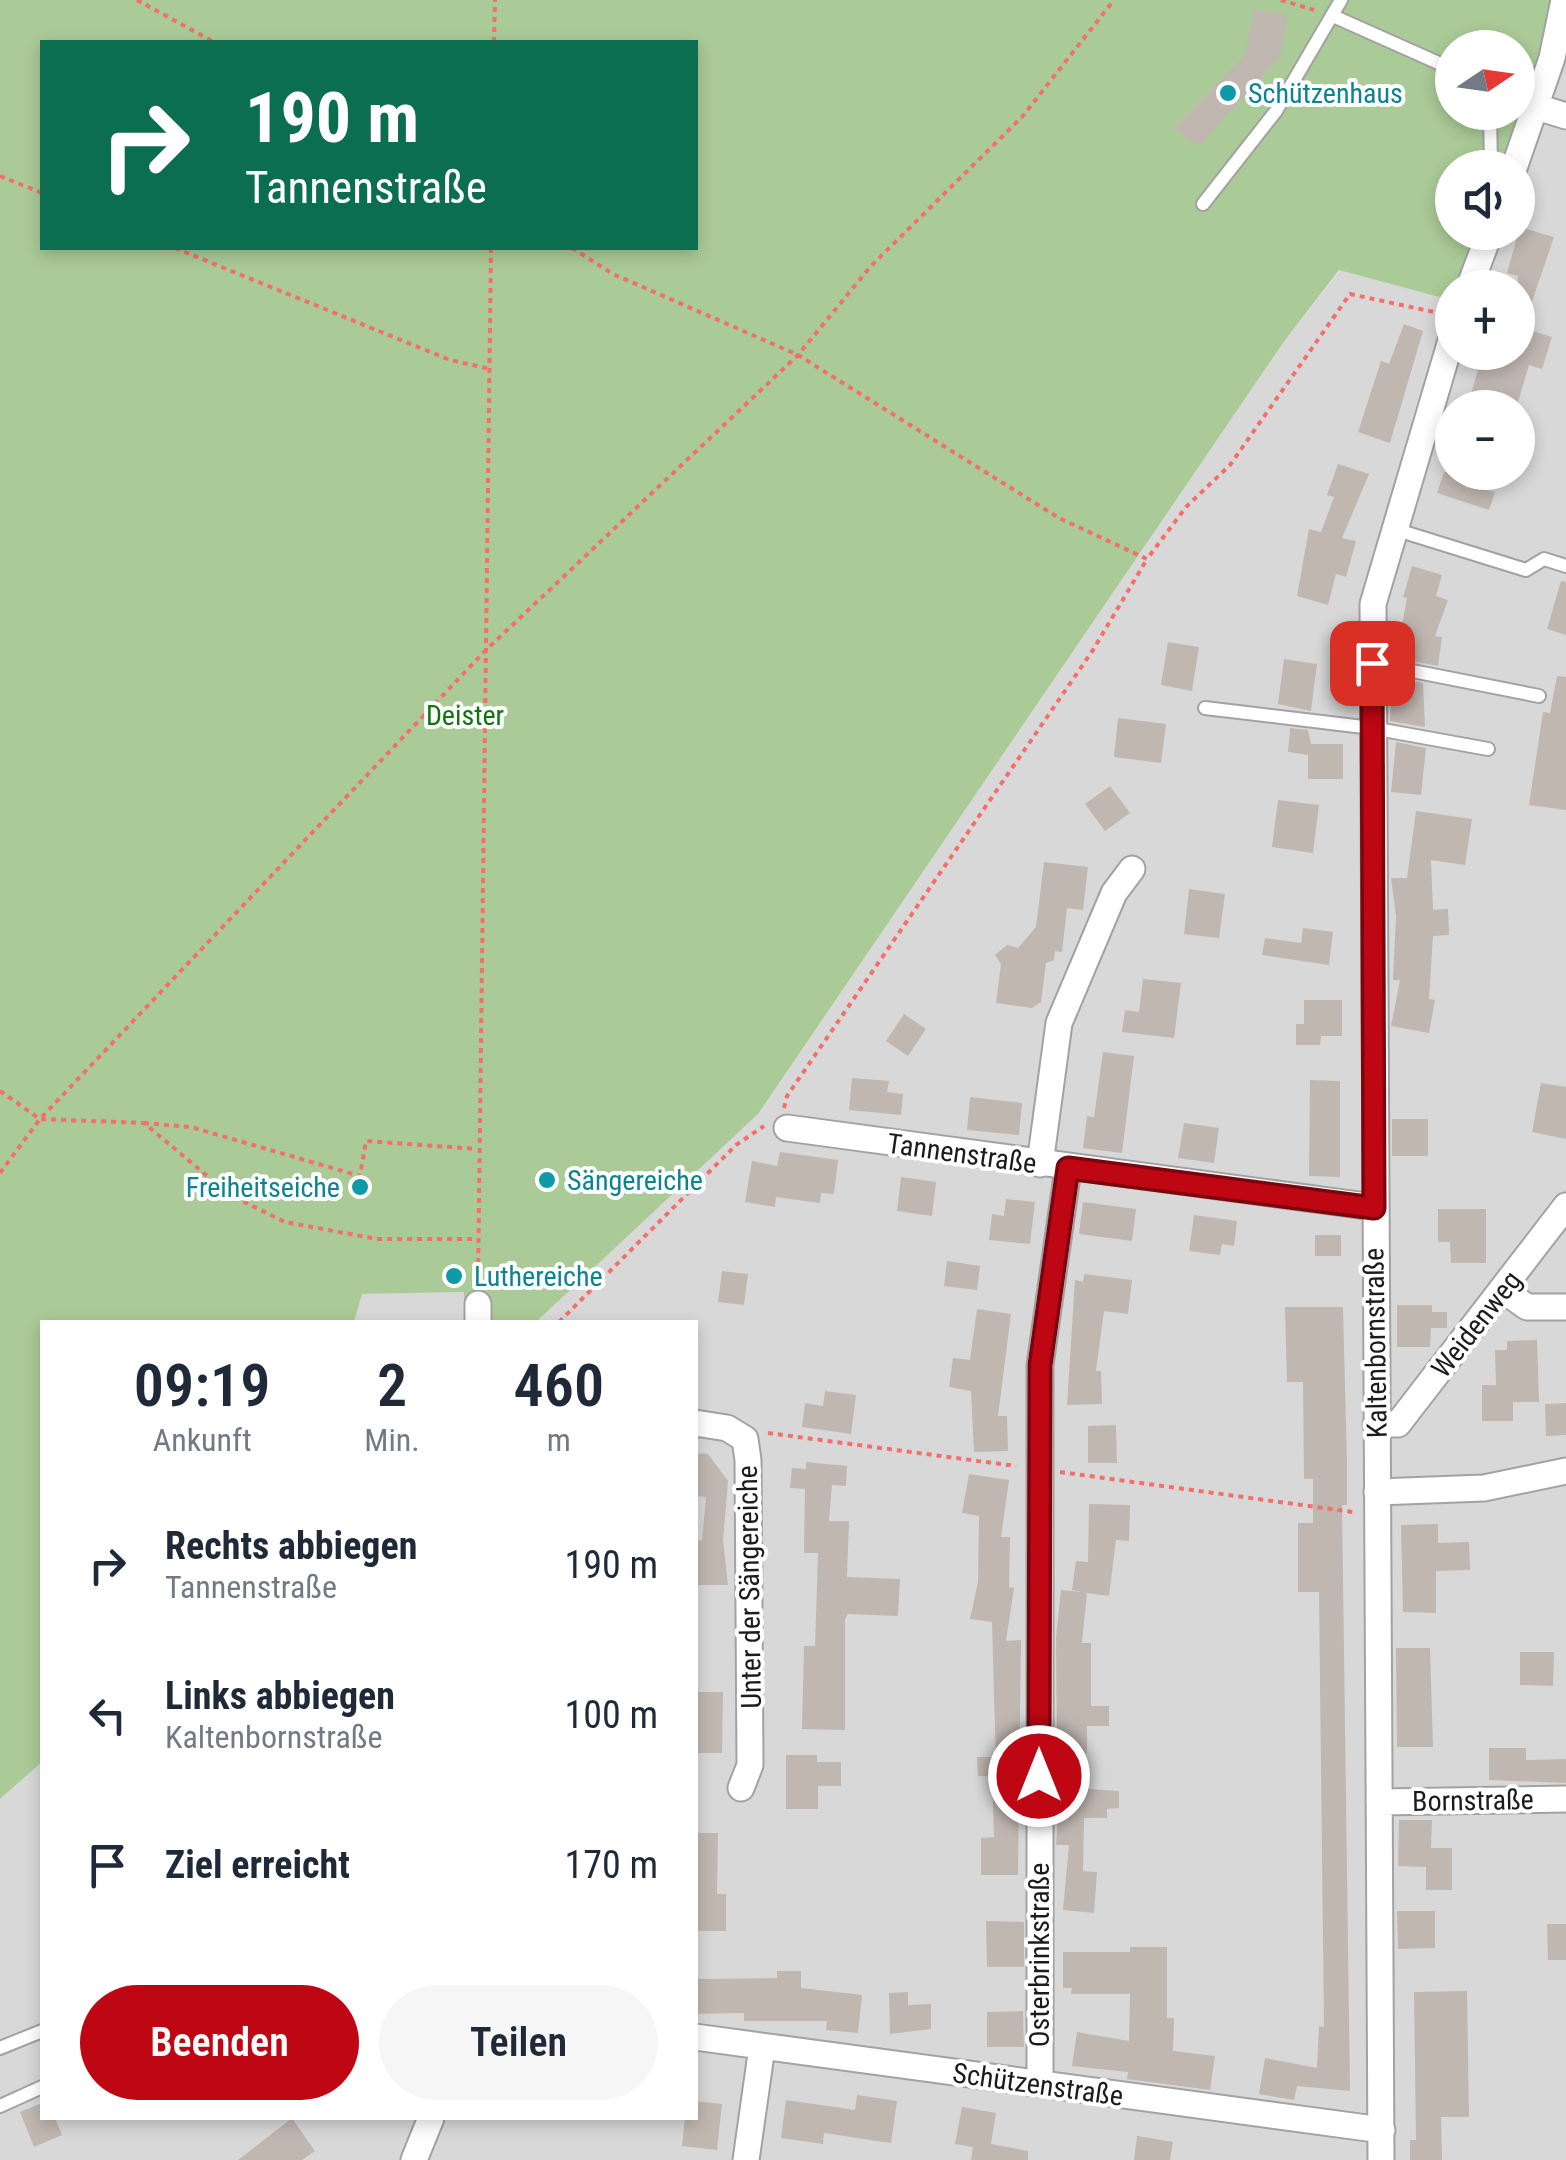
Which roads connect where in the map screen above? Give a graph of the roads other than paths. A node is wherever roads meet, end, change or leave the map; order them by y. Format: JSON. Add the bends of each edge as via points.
{"nodes":[{"id":1,"x":1341,"y":0,"type":"edge"},
{"id":2,"x":1564,"y":0,"type":"edge"},
{"id":3,"x":1334,"y":16,"type":"junction"},
{"id":4,"x":1435,"y":61,"type":"edge"},
{"id":5,"x":1537,"y":107,"type":"junction"},
{"id":6,"x":1566,"y":116,"type":"edge"},
{"id":7,"x":1521,"y":150,"type":"edge"},
{"id":8,"x":1203,"y":204,"type":"dead end"},
{"id":9,"x":1442,"y":370,"type":"edge"},
{"id":10,"x":1394,"y":530,"type":"junction"},
{"id":11,"x":1566,"y":566,"type":"edge"},
{"id":12,"x":1372,"y":663,"type":"junction"},
{"id":13,"x":1539,"y":696,"type":"dead end"},
{"id":14,"x":1205,"y":708,"type":"dead end"},
{"id":15,"x":1372,"y":728,"type":"junction"},
{"id":16,"x":1488,"y":749,"type":"dead end"},
{"id":17,"x":1132,"y":869,"type":"dead end"},
{"id":18,"x":788,"y":1128,"type":"road end"},
{"id":19,"x":1040,"y":1164,"type":"junction"},
{"id":20,"x":1068,"y":1168,"type":"junction"},
{"id":21,"x":1566,"y":1206,"type":"edge"},
{"id":22,"x":1374,"y":1208,"type":"junction"},
{"id":23,"x":1503,"y":1290,"type":"junction"},
{"id":24,"x":1566,"y":1307,"type":"edge"},
{"id":25,"x":698,"y":1423,"type":"edge"},
{"id":26,"x":1376,"y":1424,"type":"junction"},
{"id":27,"x":1566,"y":1470,"type":"edge"},
{"id":28,"x":1378,"y":1504,"type":"junction"},
{"id":29,"x":741,"y":1788,"type":"dead end"},
{"id":30,"x":1566,"y":1799,"type":"edge"},
{"id":31,"x":1379,"y":1802,"type":"junction"},
{"id":32,"x":40,"y":2032,"type":"edge"},
{"id":33,"x":698,"y":2037,"type":"edge"},
{"id":34,"x":762,"y":2047,"type":"junction"},
{"id":35,"x":0,"y":2048,"type":"edge"},
{"id":36,"x":1040,"y":2084,"type":"junction"},
{"id":37,"x":40,"y":2088,"type":"edge"},
{"id":38,"x":0,"y":2106,"type":"edge"},
{"id":39,"x":431,"y":2120,"type":"edge"},
{"id":40,"x":1382,"y":2130,"type":"junction"},
{"id":41,"x":414,"y":2160,"type":"edge"},
{"id":42,"x":746,"y":2160,"type":"edge"},
{"id":43,"x":1382,"y":2160,"type":"edge"}],
"edges":[{"from":1,"to":3,"type":"lane"},
{"from":2,"to":5,"type":"street"},
{"from":3,"to":4,"type":"lane"},
{"from":3,"to":8,"type":"lane","via":[[1276,111]]},
{"from":5,"to":6,"type":"street"},
{"from":5,"to":7,"type":"street"},
{"from":9,"to":10,"type":"street","name":"Kaltenbornstraße"},
{"from":10,"to":11,"type":"lane","via":[[1526,570],[1544,559]]},
{"from":10,"to":12,"type":"street","name":"Kaltenbornstraße","via":[[1373,604]]},
{"from":12,"to":13,"type":"lane"},
{"from":12,"to":15,"type":"street","name":"Kaltenbornstraße"},
{"from":14,"to":15,"type":"lane"},
{"from":15,"to":16,"type":"lane"},
{"from":15,"to":22,"type":"street","name":"Kaltenbornstraße"},
{"from":17,"to":19,"type":"street","via":[[1114,893],[1059,1023]]},
{"from":18,"to":19,"type":"street","name":"Tannenstraße"},
{"from":19,"to":20,"type":"street","name":"Tannenstraße"},
{"from":20,"to":22,"type":"street","name":"Tannenstraße"},
{"from":20,"to":36,"type":"street","name":"Osterbrinkstraße","via":[[1040,1365]]},
{"from":21,"to":23,"type":"street","name":"Weidenweg"},
{"from":22,"to":26,"type":"street","name":"Kaltenbornstraße"},
{"from":23,"to":24,"type":"street","via":[[1527,1308]]},
{"from":23,"to":26,"type":"street","name":"Weidenweg","via":[[1398,1424]]},
{"from":25,"to":29,"type":"street","name":"Unter der Sängereiche","via":[[728,1428],[745,1439],[750,1764]]},
{"from":26,"to":28,"type":"street","name":"Kaltenbornstraße"},
{"from":27,"to":28,"type":"street"},
{"from":28,"to":31,"type":"street","name":"Kaltenbornstraße"},
{"from":30,"to":31,"type":"street","name":"Bornstraße"},
{"from":31,"to":40,"type":"street","name":"Kaltenbornstraße"},
{"from":32,"to":35,"type":"lane"},
{"from":33,"to":34,"type":"street","name":"Schützenstraße"},
{"from":34,"to":36,"type":"street","name":"Schützenstraße"},
{"from":34,"to":42,"type":"street"},
{"from":36,"to":40,"type":"street","name":"Schützenstraße"},
{"from":37,"to":38,"type":"lane"},
{"from":39,"to":41,"type":"street"},
{"from":40,"to":43,"type":"street","name":"Kaltenbornstraße"}]}
